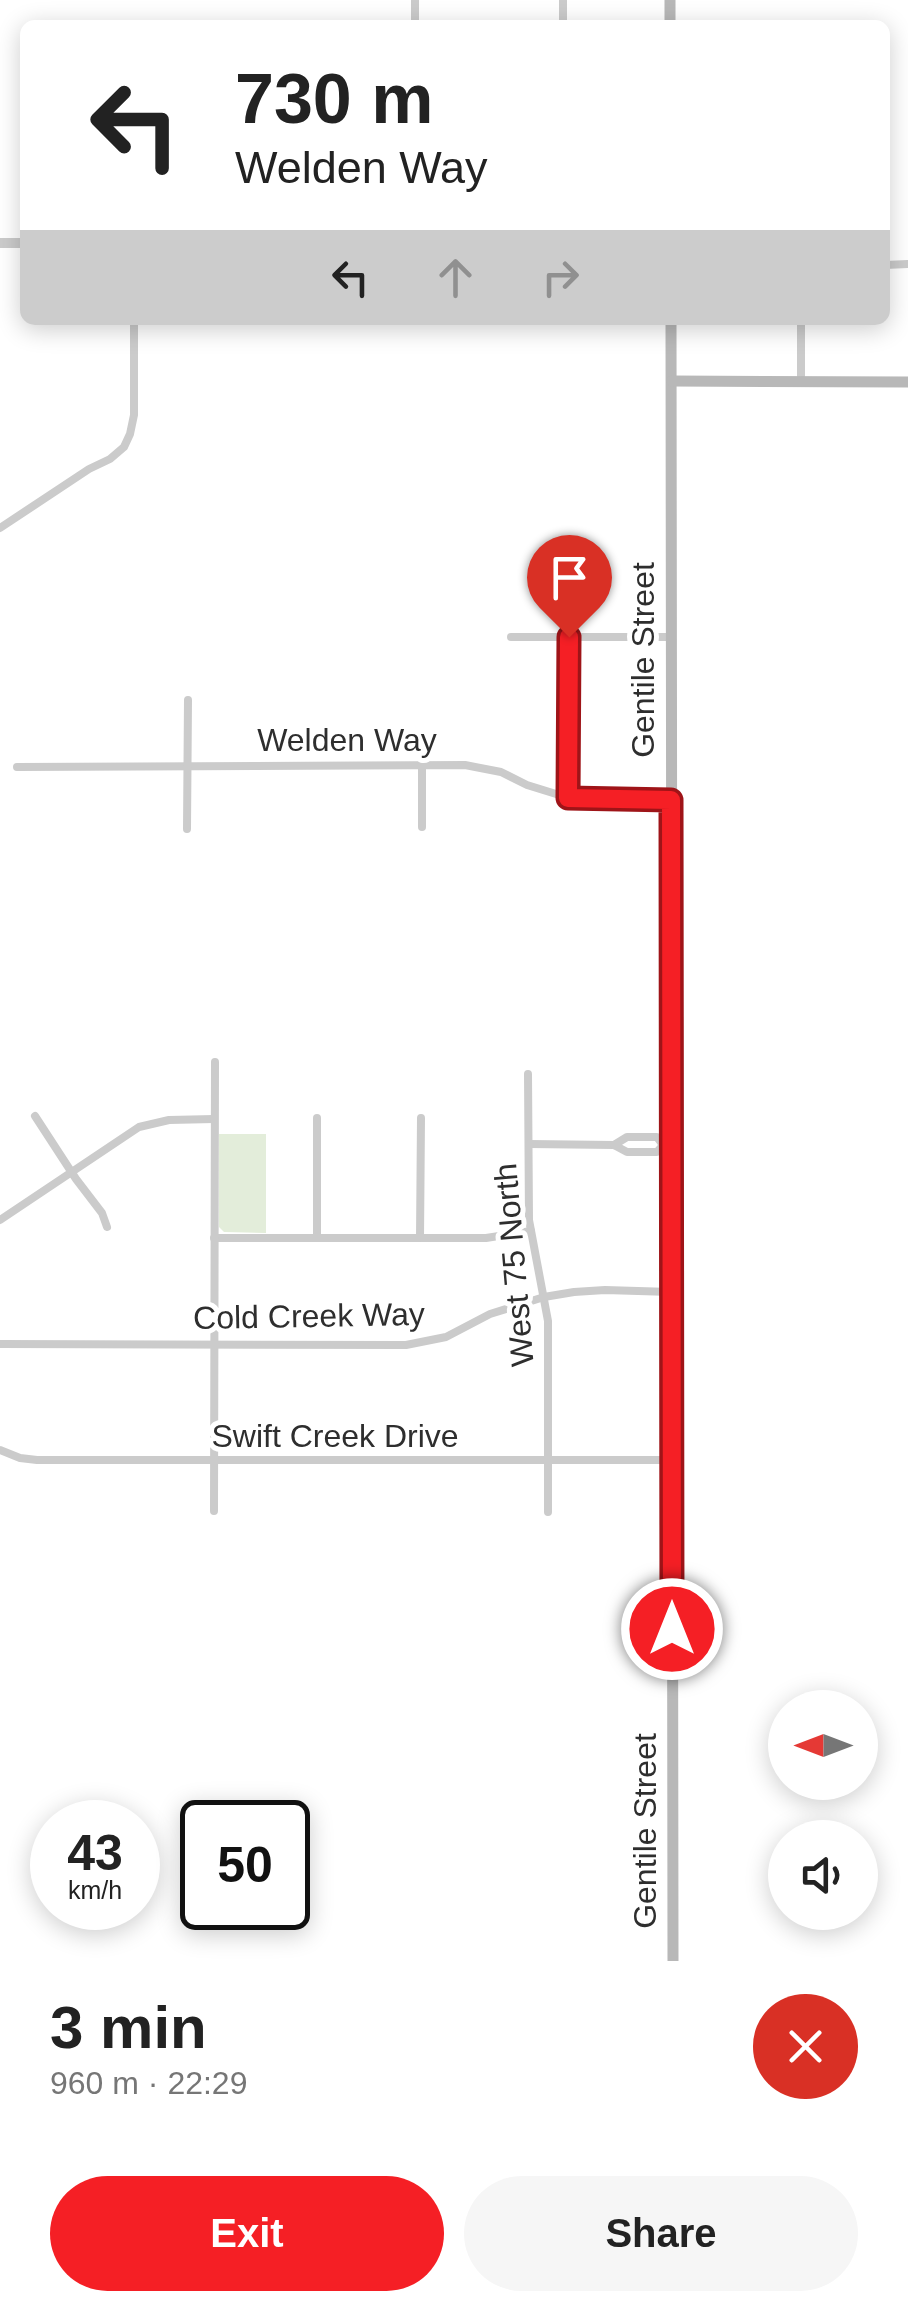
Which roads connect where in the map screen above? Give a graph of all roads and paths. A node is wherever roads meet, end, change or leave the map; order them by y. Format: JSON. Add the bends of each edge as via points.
{"nodes":[{"id":1,"x":134,"y":325,"type":"edge"},
{"id":2,"x":672,"y":325,"type":"edge"},
{"id":3,"x":801,"y":325,"type":"edge"},
{"id":4,"x":672,"y":381,"type":"junction"},
{"id":5,"x":801,"y":382,"type":"junction"},
{"id":6,"x":908,"y":382,"type":"edge"},
{"id":7,"x":0,"y":528,"type":"edge"},
{"id":8,"x":671,"y":636,"type":"junction"},
{"id":9,"x":511,"y":637,"type":"dead end"},
{"id":10,"x":569,"y":637,"type":"junction"},
{"id":11,"x":188,"y":700,"type":"dead end"},
{"id":12,"x":422,"y":765,"type":"junction"},
{"id":13,"x":187,"y":766,"type":"junction"},
{"id":14,"x":17,"y":767,"type":"dead end"},
{"id":15,"x":568,"y":798,"type":"junction"},
{"id":16,"x":671,"y":800,"type":"junction"},
{"id":17,"x":422,"y":827,"type":"dead end"},
{"id":18,"x":187,"y":829,"type":"dead end"},
{"id":19,"x":215,"y":1062,"type":"dead end"},
{"id":20,"x":528,"y":1074,"type":"dead end"},
{"id":21,"x":35,"y":1116,"type":"dead end"},
{"id":22,"x":317,"y":1118,"type":"dead end"},
{"id":23,"x":421,"y":1118,"type":"dead end"},
{"id":24,"x":214,"y":1119,"type":"junction"},
{"id":25,"x":529,"y":1144,"type":"junction"},
{"id":26,"x":614,"y":1145,"type":"junction"},
{"id":27,"x":667,"y":1145,"type":"junction"},
{"id":28,"x":72,"y":1173,"type":"junction"},
{"id":29,"x":0,"y":1220,"type":"edge"},
{"id":30,"x":107,"y":1228,"type":"dead end"},
{"id":31,"x":530,"y":1231,"type":"junction"},
{"id":32,"x":214,"y":1238,"type":"junction"},
{"id":33,"x":318,"y":1238,"type":"junction"},
{"id":34,"x":420,"y":1238,"type":"junction"},
{"id":35,"x":671,"y":1292,"type":"junction"},
{"id":36,"x":544,"y":1297,"type":"junction"},
{"id":37,"x":0,"y":1344,"type":"edge"},
{"id":38,"x":214,"y":1345,"type":"junction"},
{"id":39,"x":0,"y":1450,"type":"edge"},
{"id":40,"x":548,"y":1460,"type":"junction"},
{"id":41,"x":672,"y":1460,"type":"junction"},
{"id":42,"x":214,"y":1461,"type":"junction"},
{"id":43,"x":214,"y":1510,"type":"dead end"},
{"id":44,"x":548,"y":1512,"type":"dead end"},
{"id":45,"x":673,"y":1961,"type":"edge"}],
"edges":[{"from":1,"to":7,"type":"street","via":[[134,415],[124,447]]},
{"from":2,"to":4,"type":"main road","name":"Gentile Street"},
{"from":3,"to":5,"type":"street"},
{"from":4,"to":5,"type":"main road"},
{"from":4,"to":8,"type":"main road","name":"Gentile Street"},
{"from":5,"to":6,"type":"main road"},
{"from":8,"to":10,"type":"street"},
{"from":8,"to":16,"type":"main road","name":"Gentile Street"},
{"from":9,"to":10,"type":"street"},
{"from":10,"to":15,"type":"street"},
{"from":11,"to":13,"type":"street"},
{"from":12,"to":13,"type":"street","name":"Welden Way"},
{"from":12,"to":15,"type":"street","name":"Welden Way","via":[[501,772]]},
{"from":12,"to":17,"type":"street"},
{"from":13,"to":14,"type":"street","name":"Welden Way"},
{"from":13,"to":18,"type":"street"},
{"from":15,"to":16,"type":"street","name":"Welden Way"},
{"from":16,"to":27,"type":"main road","name":"Gentile Street"},
{"from":19,"to":24,"type":"street"},
{"from":20,"to":25,"type":"street","name":"West 75 North"},
{"from":21,"to":28,"type":"street"},
{"from":22,"to":33,"type":"street"},
{"from":23,"to":34,"type":"street"},
{"from":24,"to":28,"type":"street","via":[[139,1127]]},
{"from":24,"to":32,"type":"street"},
{"from":25,"to":26,"type":"street"},
{"from":25,"to":31,"type":"street","name":"West 75 North"},
{"from":26,"to":27,"type":"street","via":[[627,1152],[657,1152]]},
{"from":26,"to":27,"type":"street","via":[[627,1137],[657,1137]]},
{"from":27,"to":35,"type":"main road","name":"Gentile Street"},
{"from":28,"to":29,"type":"street"},
{"from":28,"to":30,"type":"street"},
{"from":31,"to":34,"type":"street"},
{"from":31,"to":36,"type":"street","name":"West 75 North"},
{"from":32,"to":33,"type":"street"},
{"from":32,"to":38,"type":"street"},
{"from":33,"to":34,"type":"street"},
{"from":35,"to":36,"type":"street","name":"Cold Creek Way"},
{"from":35,"to":41,"type":"main road","name":"Gentile Street"},
{"from":36,"to":38,"type":"street","name":"Cold Creek Way","via":[[417,1343]]},
{"from":36,"to":40,"type":"street","name":"West 75 North"},
{"from":37,"to":38,"type":"street","name":"Cold Creek Way"},
{"from":38,"to":42,"type":"street"},
{"from":39,"to":42,"type":"street","name":"Swift Creek Drive","via":[[38,1460]]},
{"from":40,"to":41,"type":"street","name":"Swift Creek Drive"},
{"from":40,"to":42,"type":"street","name":"Swift Creek Drive"},
{"from":40,"to":44,"type":"street","name":"West 75 North"},
{"from":41,"to":45,"type":"main road","name":"Gentile Street"},
{"from":42,"to":43,"type":"street"}]}
